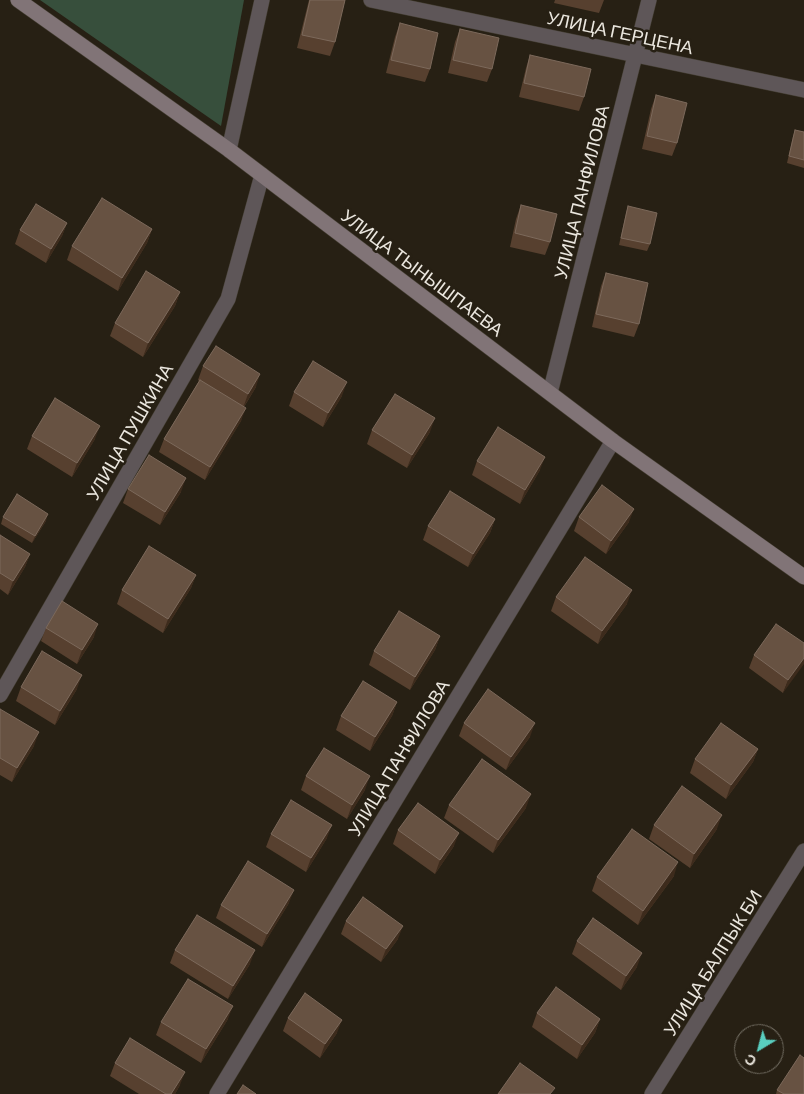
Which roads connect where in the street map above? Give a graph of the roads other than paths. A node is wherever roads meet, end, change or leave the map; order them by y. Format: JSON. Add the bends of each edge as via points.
{"nodes":[{"id":1,"x":18,"y":0,"type":"edge"},
{"id":2,"x":262,"y":0,"type":"edge"},
{"id":3,"x":370,"y":0,"type":"edge"},
{"id":4,"x":649,"y":0,"type":"edge"},
{"id":5,"x":636,"y":55,"type":"junction"},
{"id":6,"x":804,"y":90,"type":"edge"},
{"id":7,"x":229,"y":150,"type":"junction"},
{"id":8,"x":262,"y":175,"type":"junction"},
{"id":9,"x":550,"y":393,"type":"junction"},
{"id":10,"x":614,"y":441,"type":"junction"},
{"id":11,"x":804,"y":577,"type":"edge"},
{"id":12,"x":0,"y":696,"type":"edge"},
{"id":13,"x":804,"y":851,"type":"edge"},
{"id":14,"x":217,"y":1094,"type":"edge"},
{"id":15,"x":652,"y":1094,"type":"edge"}],
"edges":[{"from":1,"to":7,"type":"street","name":"УЛИЦА ТЫНЫШПАЕВА"},
{"from":2,"to":7,"type":"street"},
{"from":3,"to":5,"type":"street","name":"УЛИЦА ГЕРЦЕНА"},
{"from":4,"to":5,"type":"street","name":"УЛИЦА ПАНФИЛОВА"},
{"from":5,"to":6,"type":"street","name":"УЛИЦА ГЕРЦЕНА"},
{"from":5,"to":9,"type":"street","name":"УЛИЦА ПАНФИЛОВА"},
{"from":7,"to":8,"type":"street","name":"УЛИЦА ТЫНЫШПАЕВА"},
{"from":8,"to":9,"type":"street","name":"УЛИЦА ТЫНЫШПАЕВА"},
{"from":8,"to":12,"type":"street","name":"УЛИЦА ПУШКИНА","via":[[228,299]]},
{"from":9,"to":10,"type":"street","name":"УЛИЦА ТЫНЫШПАЕВА"},
{"from":10,"to":11,"type":"street","name":"УЛИЦА ТЫНЫШПАЕВА"},
{"from":10,"to":14,"type":"street","name":"УЛИЦА ПАНФИЛОВА"},
{"from":13,"to":15,"type":"street","name":"УЛИЦА БАЛПЫК БИ"}]}
